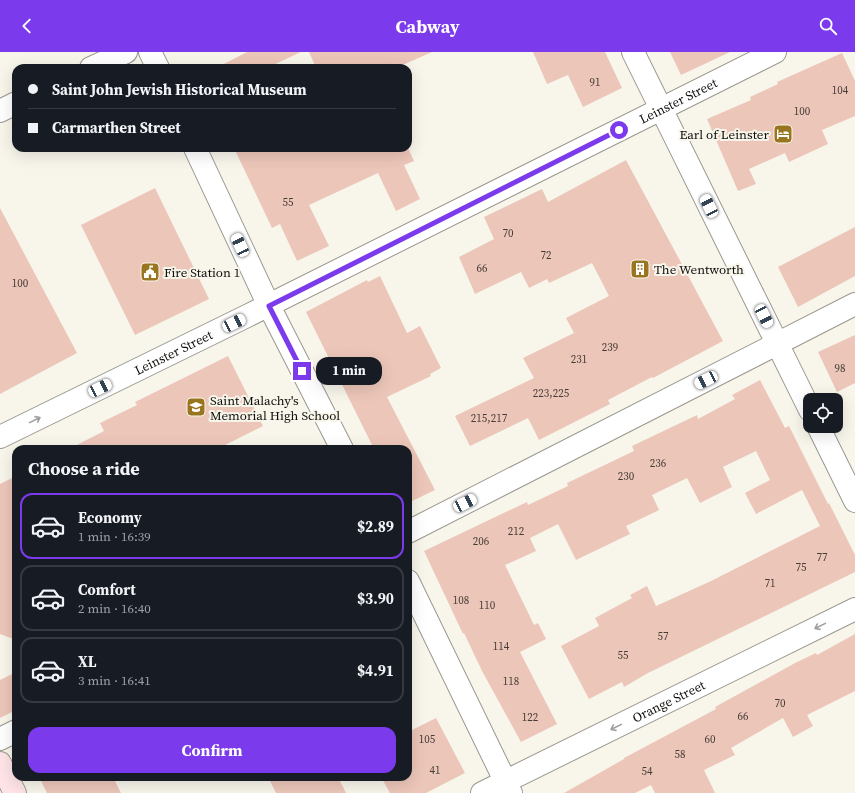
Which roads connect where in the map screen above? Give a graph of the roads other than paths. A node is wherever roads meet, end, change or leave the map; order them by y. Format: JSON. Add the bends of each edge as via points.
{"nodes":[{"id":1,"x":126,"y":52,"type":"edge"},
{"id":2,"x":150,"y":52,"type":"edge"},
{"id":3,"x":633,"y":52,"type":"edge"},
{"id":4,"x":776,"y":52,"type":"edge"},
{"id":5,"x":100,"y":64,"type":"edge"},
{"id":6,"x":156,"y":64,"type":"edge"},
{"id":7,"x":12,"y":105,"type":"edge"},
{"id":8,"x":661,"y":109,"type":"junction"},
{"id":9,"x":0,"y":111,"type":"edge"},
{"id":10,"x":197,"y":152,"type":"edge"},
{"id":11,"x":855,"y":304,"type":"edge"},
{"id":12,"x":269,"y":306,"type":"junction"},
{"id":13,"x":777,"y":344,"type":"junction"},
{"id":14,"x":803,"y":396,"type":"edge"},
{"id":15,"x":821,"y":433,"type":"edge"},
{"id":16,"x":0,"y":437,"type":"edge"},
{"id":17,"x":340,"y":445,"type":"edge"},
{"id":18,"x":855,"y":501,"type":"edge"},
{"id":19,"x":412,"y":530,"type":"edge"},
{"id":20,"x":412,"y":589,"type":"edge"},
{"id":21,"x":855,"y":609,"type":"edge"},
{"id":22,"x":12,"y":733,"type":"edge"},
{"id":23,"x":0,"y":739,"type":"edge"},
{"id":24,"x":0,"y":763,"type":"edge"},
{"id":25,"x":509,"y":787,"type":"edge"},
{"id":26,"x":15,"y":793,"type":"edge"},
{"id":27,"x":482,"y":793,"type":"edge"}],
"edges":[{"from":1,"to":5,"type":"street"},
{"from":2,"to":6,"type":"street"},
{"from":3,"to":8,"type":"street"},
{"from":4,"to":8,"type":"street","name":"Leinster Street"},
{"from":7,"to":9,"type":"street"},
{"from":8,"to":12,"type":"street","name":"Leinster Street"},
{"from":8,"to":13,"type":"street"},
{"from":10,"to":12,"type":"street"},
{"from":11,"to":13,"type":"street"},
{"from":16,"to":12,"type":"street","name":"Leinster Street","one_way":true},
{"from":12,"to":17,"type":"street"},
{"from":13,"to":14,"type":"street"},
{"from":13,"to":19,"type":"street"},
{"from":15,"to":18,"type":"street"},
{"from":20,"to":25,"type":"street"},
{"from":21,"to":25,"type":"street","name":"Orange Street","one_way":true},
{"from":22,"to":23,"type":"street"},
{"from":24,"to":26,"type":"street"},
{"from":25,"to":27,"type":"street","name":"Orange Street"}]}
